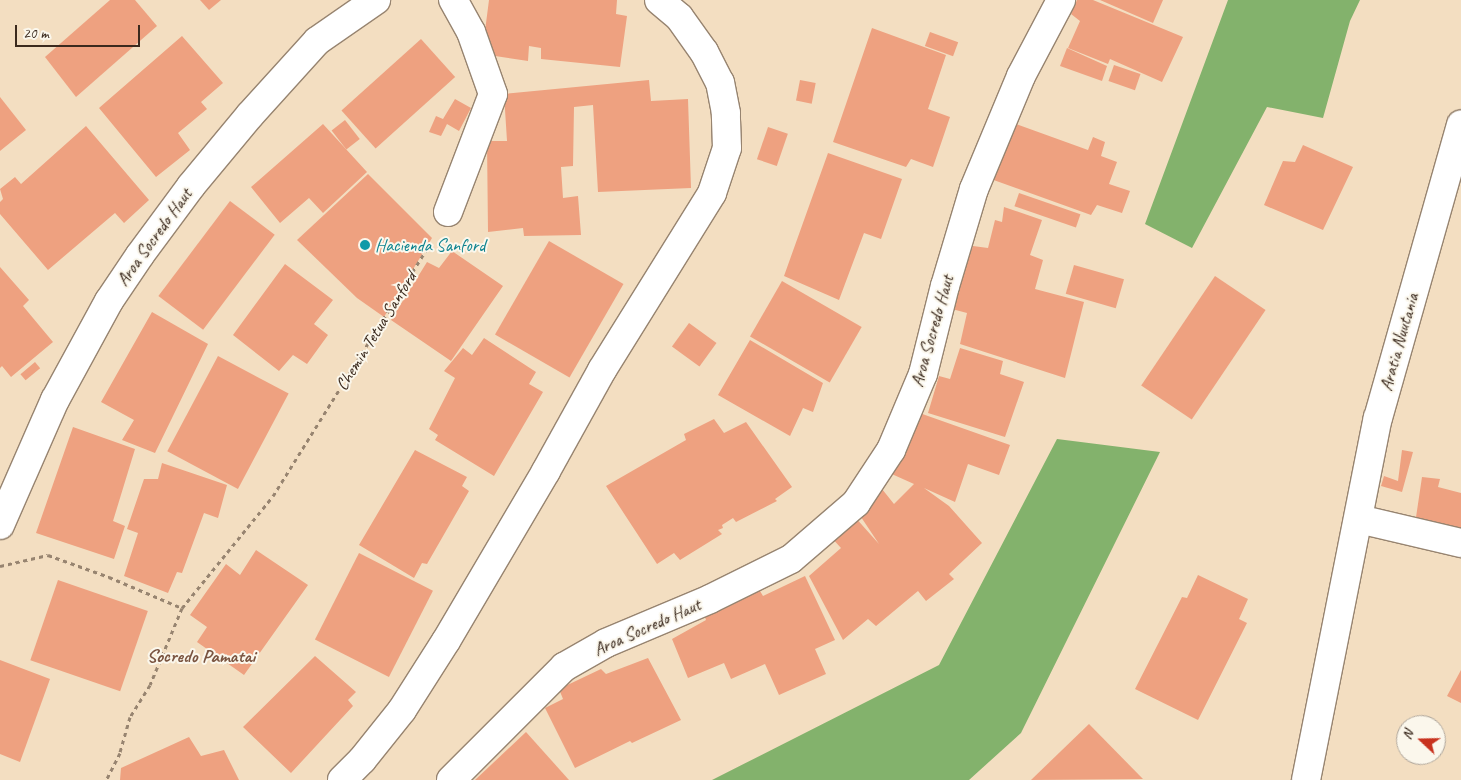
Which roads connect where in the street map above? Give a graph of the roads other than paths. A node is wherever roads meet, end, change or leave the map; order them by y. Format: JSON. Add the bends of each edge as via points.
{"nodes":[{"id":1,"x":376,"y":0,"type":"edge"},
{"id":2,"x":453,"y":0,"type":"edge"},
{"id":3,"x":1061,"y":0,"type":"edge"},
{"id":4,"x":677,"y":6,"type":"edge"},
{"id":5,"x":1461,"y":125,"type":"edge"},
{"id":6,"x":1455,"y":168,"type":"edge"},
{"id":7,"x":448,"y":212,"type":"road end"},
{"id":8,"x":1359,"y":519,"type":"junction"},
{"id":9,"x":0,"y":525,"type":"edge"},
{"id":10,"x":1461,"y":543,"type":"edge"},
{"id":11,"x":342,"y":780,"type":"edge"},
{"id":12,"x":451,"y":780,"type":"edge"},
{"id":13,"x":1306,"y":780,"type":"edge"}],
"edges":[{"from":1,"to":9,"type":"street","name":"Aroa Socredo Haut","via":[[317,40],[191,186],[140,255],[109,301],[55,400]]},
{"from":2,"to":7,"type":"street","via":[[471,32],[493,94]]},
{"from":3,"to":12,"type":"street","name":"Aroa Socredo Haut","via":[[1021,76],[974,189],[923,374],[891,450],[856,504],[791,559],[710,599],[606,643],[564,667]]},
{"from":4,"to":11,"type":"street","via":[[720,84],[726,114],[727,148],[712,194],[602,370],[446,641],[402,710]]},
{"from":5,"to":6,"type":"street","name":"Aratia Nuutania"},
{"from":6,"to":8,"type":"street","name":"Aratia Nuutania","via":[[1380,409]]},
{"from":8,"to":10,"type":"street"},
{"from":8,"to":13,"type":"street","name":"Aratia Nuutania"}]}
